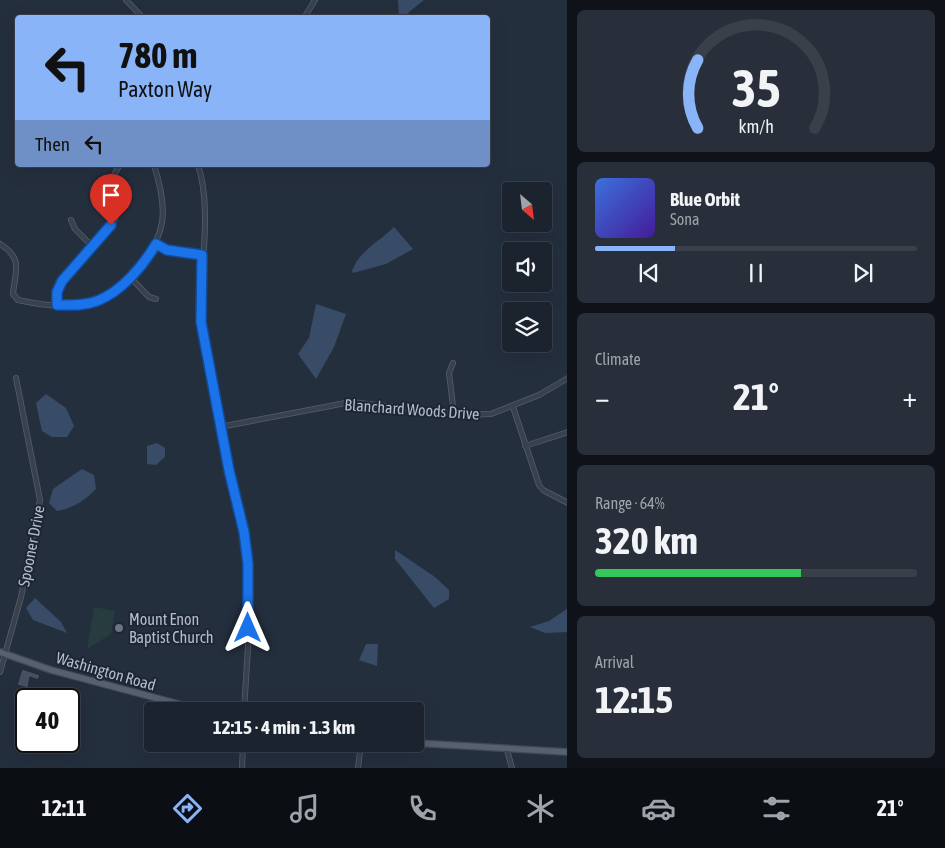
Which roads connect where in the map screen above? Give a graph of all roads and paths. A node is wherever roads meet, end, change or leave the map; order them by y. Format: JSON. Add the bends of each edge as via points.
{"nodes":[{"id":1,"x":126,"y":0,"type":"edge"},
{"id":2,"x":315,"y":0,"type":"edge"},
{"id":3,"x":140,"y":15,"type":"edge"},
{"id":4,"x":306,"y":15,"type":"edge"},
{"id":5,"x":119,"y":167,"type":"edge"},
{"id":6,"x":154,"y":167,"type":"edge"},
{"id":7,"x":198,"y":167,"type":"edge"},
{"id":8,"x":71,"y":220,"type":"dead end"},
{"id":9,"x":0,"y":244,"type":"edge"},
{"id":10,"x":156,"y":244,"type":"junction"},
{"id":11,"x":93,"y":247,"type":"junction"},
{"id":12,"x":202,"y":255,"type":"junction"},
{"id":13,"x":130,"y":277,"type":"junction"},
{"id":14,"x":156,"y":299,"type":"dead end"},
{"id":15,"x":57,"y":305,"type":"junction"},
{"id":16,"x":454,"y":363,"type":"dead end"},
{"id":17,"x":16,"y":378,"type":"dead end"},
{"id":18,"x":567,"y":379,"type":"edge"},
{"id":19,"x":513,"y":407,"type":"junction"},
{"id":20,"x":454,"y":414,"type":"junction"},
{"id":21,"x":220,"y":427,"type":"junction"},
{"id":22,"x":567,"y":432,"type":"edge"},
{"id":23,"x":525,"y":446,"type":"junction"},
{"id":24,"x":567,"y":502,"type":"edge"},
{"id":25,"x":2,"y":652,"type":"edge"},
{"id":26,"x":0,"y":672,"type":"edge"},
{"id":27,"x":171,"y":702,"type":"edge"},
{"id":28,"x":245,"y":702,"type":"edge"},
{"id":29,"x":424,"y":744,"type":"edge"},
{"id":30,"x":507,"y":750,"type":"junction"},
{"id":31,"x":243,"y":752,"type":"edge"},
{"id":32,"x":360,"y":752,"type":"edge"},
{"id":33,"x":567,"y":752,"type":"edge"},
{"id":34,"x":242,"y":768,"type":"edge"},
{"id":35,"x":358,"y":768,"type":"edge"},
{"id":36,"x":512,"y":768,"type":"edge"}],
"edges":[{"from":1,"to":3,"type":"street"},
{"from":2,"to":4,"type":"street"},
{"from":5,"to":11,"type":"street","via":[[111,184],[114,218]]},
{"from":6,"to":10,"type":"street","via":[[163,216]]},
{"from":7,"to":12,"type":"street","via":[[204,200]]},
{"from":8,"to":11,"type":"street"},
{"from":9,"to":15,"type":"street","via":[[10,251],[18,268],[14,297]]},
{"from":10,"to":12,"type":"street","via":[[167,250]]},
{"from":10,"to":13,"type":"street","via":[[149,257]]},
{"from":11,"to":15,"type":"street","via":[[62,281],[57,292]]},
{"from":12,"to":21,"type":"street","via":[[201,322]]},
{"from":13,"to":14,"type":"street"},
{"from":13,"to":15,"type":"street","via":[[96,301]]},
{"from":16,"to":20,"type":"street","via":[[450,372]]},
{"from":17,"to":25,"type":"street","name":"Spooner Drive","via":[[40,500],[21,597]]},
{"from":18,"to":19,"type":"street","name":"Blanchard Woods Drive"},
{"from":19,"to":20,"type":"street","name":"Blanchard Woods Drive","via":[[478,416]]},
{"from":19,"to":23,"type":"street"},
{"from":20,"to":21,"type":"street","name":"Blanchard Woods Drive","via":[[351,402]]},
{"from":21,"to":28,"type":"street","via":[[248,564]]},
{"from":22,"to":23,"type":"street"},
{"from":23,"to":24,"type":"street","via":[[539,485]]},
{"from":25,"to":26,"type":"street","name":"Spooner Drive"},
{"from":25,"to":27,"type":"main road","name":"Washington Road","via":[[51,670]]},
{"from":29,"to":30,"type":"main road"},
{"from":30,"to":33,"type":"main road"},
{"from":30,"to":36,"type":"street"},
{"from":31,"to":34,"type":"street"},
{"from":32,"to":35,"type":"street"}]}
